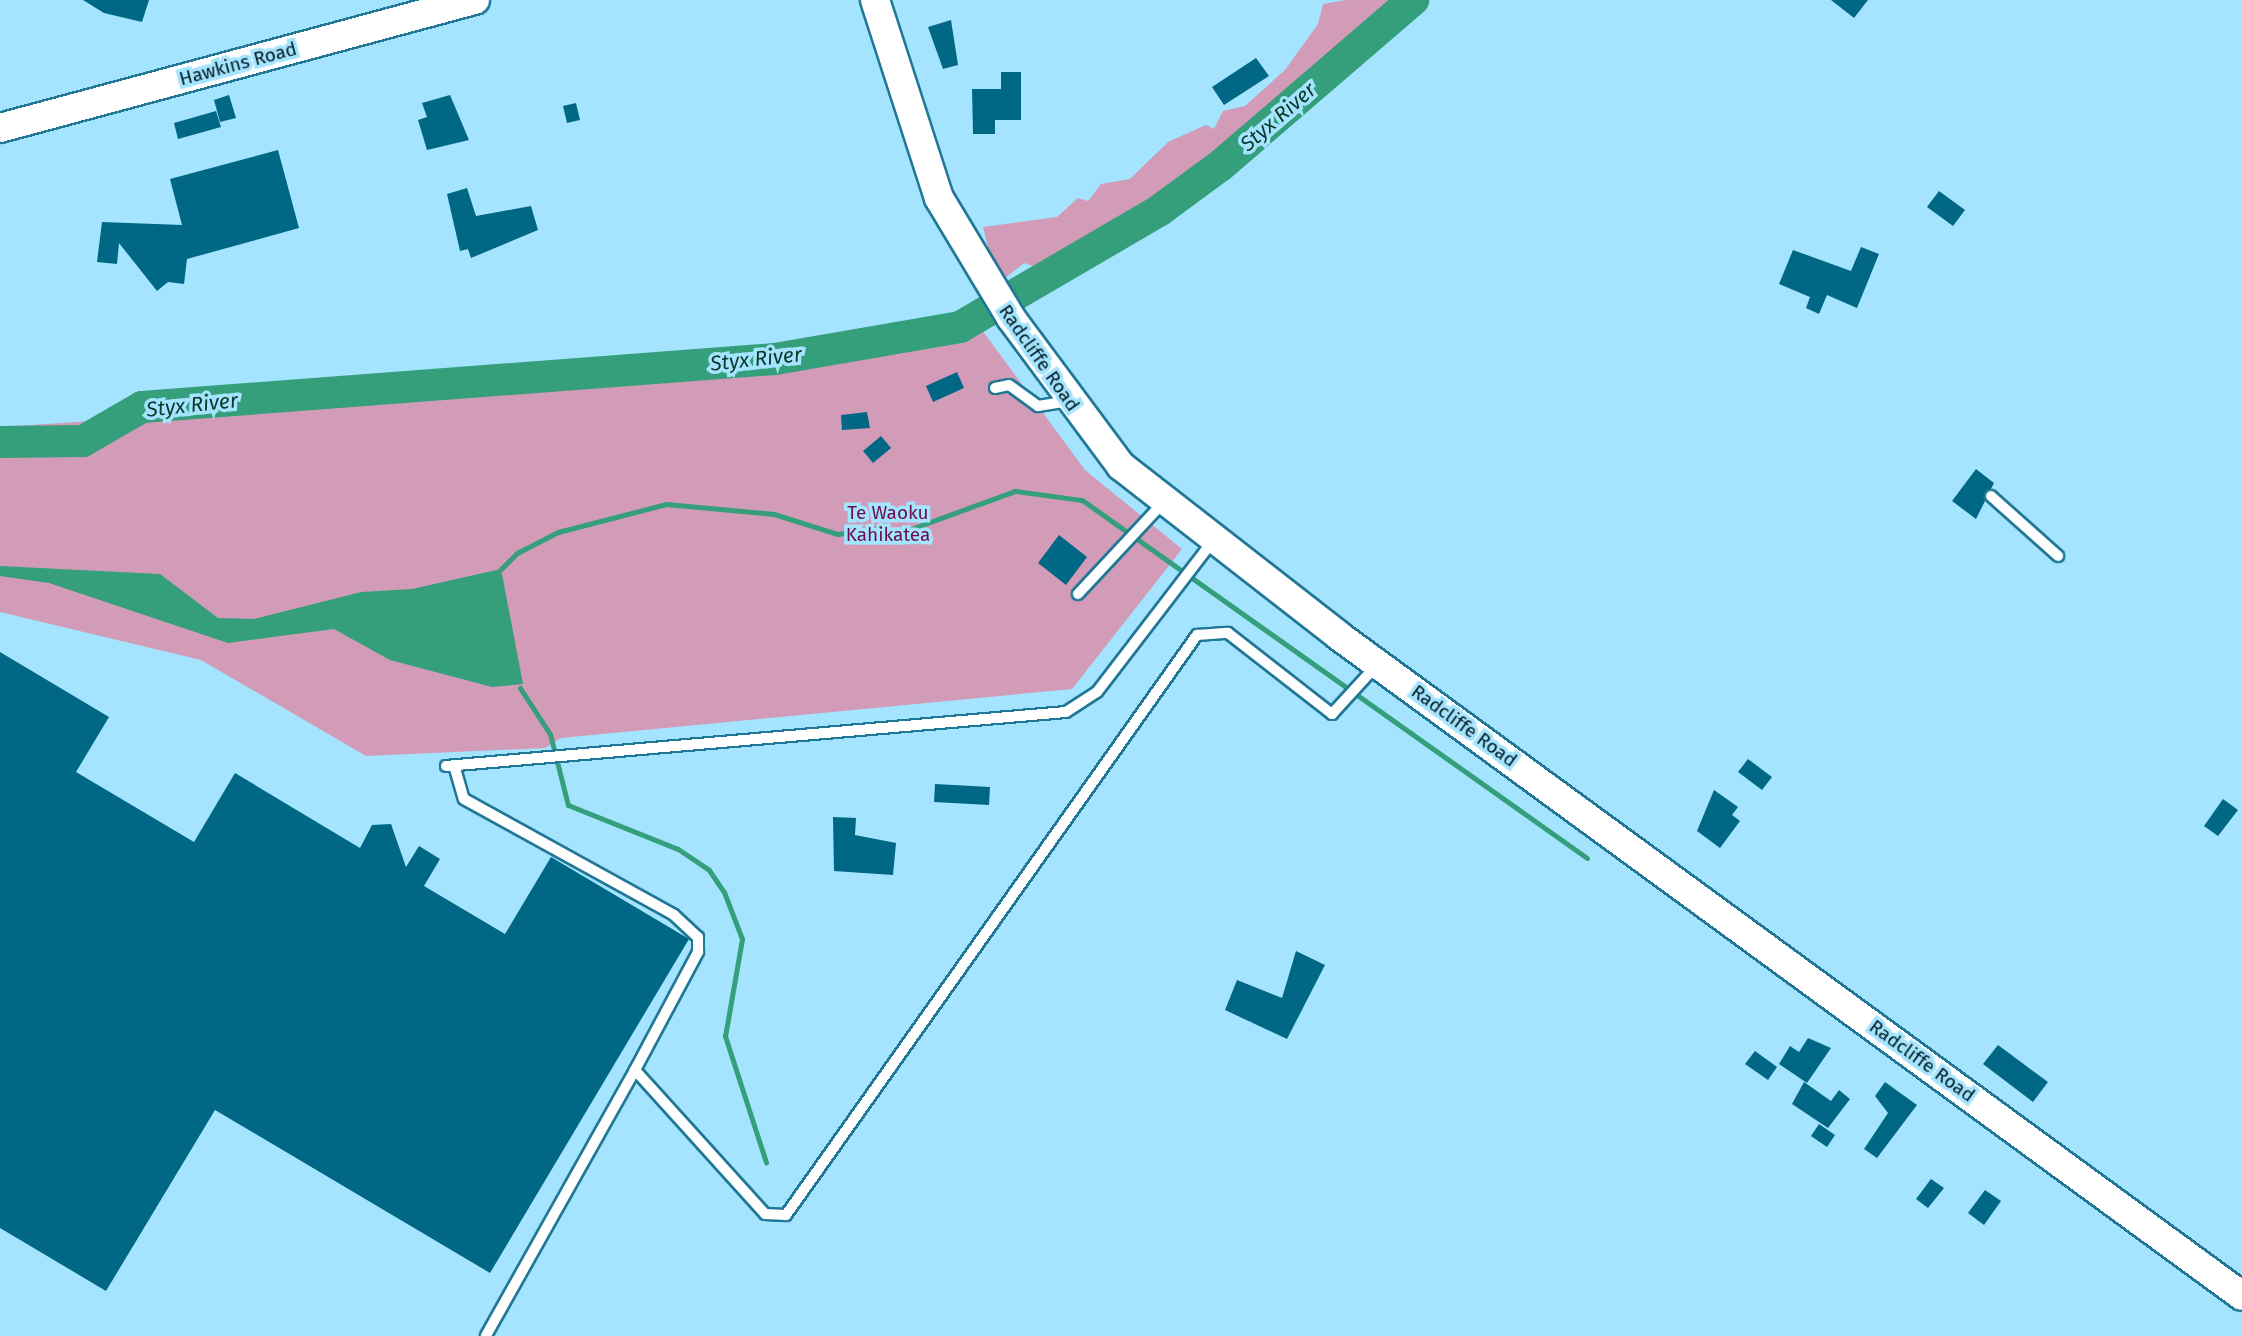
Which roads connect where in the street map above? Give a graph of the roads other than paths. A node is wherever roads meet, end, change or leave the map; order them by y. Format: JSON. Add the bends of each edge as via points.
{"nodes":[{"id":1,"x":475,"y":0,"type":"edge"},
{"id":2,"x":875,"y":0,"type":"edge"},
{"id":3,"x":0,"y":128,"type":"edge"},
{"id":4,"x":995,"y":388,"type":"dead end"},
{"id":5,"x":1068,"y":401,"type":"junction"},
{"id":6,"x":1991,"y":496,"type":"dead end"},
{"id":7,"x":1163,"y":503,"type":"junction"},
{"id":8,"x":1213,"y":541,"type":"junction"},
{"id":9,"x":2058,"y":556,"type":"dead end"},
{"id":10,"x":1078,"y":594,"type":"dead end"},
{"id":11,"x":1378,"y":663,"type":"junction"},
{"id":12,"x":635,"y":1070,"type":"junction"},
{"id":13,"x":2242,"y":1296,"type":"edge"},
{"id":14,"x":486,"y":1336,"type":"edge"}],
"edges":[{"from":1,"to":3,"type":"street","name":"Hawkins Road"},
{"from":2,"to":5,"type":"street","name":"Radcliffe Road","via":[[921,155],[990,286]]},
{"from":4,"to":5,"type":"lane","via":[[1009,385],[1038,406]]},
{"from":5,"to":7,"type":"street","name":"Radcliffe Road","via":[[1107,451]]},
{"from":6,"to":9,"type":"lane"},
{"from":7,"to":8,"type":"street","name":"Radcliffe Road"},
{"from":7,"to":10,"type":"lane"},
{"from":8,"to":11,"type":"street","name":"Radcliffe Road"},
{"from":8,"to":12,"type":"lane","via":[[1175,584],[1097,692],[1066,712],[450,765],[464,799],[674,915],[698,937],[698,952]]},
{"from":11,"to":12,"type":"lane","via":[[1339,711],[1326,713],[1228,633],[1197,635],[786,1215],[765,1214]]},
{"from":11,"to":13,"type":"street","name":"Radcliffe Road"},
{"from":12,"to":14,"type":"lane"}]}
